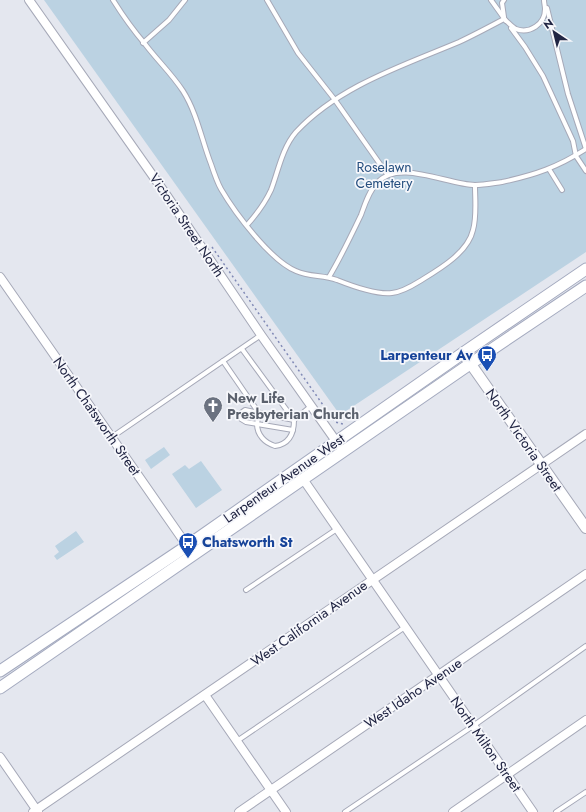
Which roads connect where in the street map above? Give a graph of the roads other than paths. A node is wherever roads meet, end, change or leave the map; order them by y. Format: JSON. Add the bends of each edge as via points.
{"nodes":[{"id":1,"x":29,"y":0,"type":"edge"},
{"id":2,"x":113,"y":0,"type":"edge"},
{"id":3,"x":186,"y":0,"type":"edge"},
{"id":4,"x":267,"y":0,"type":"edge"},
{"id":5,"x":491,"y":0,"type":"edge"},
{"id":6,"x":504,"y":0,"type":"edge"},
{"id":7,"x":544,"y":0,"type":"edge"},
{"id":8,"x":504,"y":19,"type":"junction"},
{"id":9,"x":143,"y":42,"type":"junction"},
{"id":10,"x":335,"y":100,"type":"junction"},
{"id":11,"x":586,"y":149,"type":"edge"},
{"id":12,"x":576,"y":156,"type":"junction"},
{"id":13,"x":548,"y":169,"type":"junction"},
{"id":14,"x":586,"y":171,"type":"edge"},
{"id":15,"x":387,"y":174,"type":"junction"},
{"id":16,"x":475,"y":185,"type":"junction"},
{"id":17,"x":562,"y":190,"type":"dead end"},
{"id":18,"x":247,"y":225,"type":"junction"},
{"id":19,"x":586,"y":269,"type":"edge"},
{"id":20,"x":0,"y":277,"type":"edge"},
{"id":21,"x":329,"y":277,"type":"junction"},
{"id":22,"x":586,"y":286,"type":"edge"},
{"id":23,"x":261,"y":335,"type":"junction"},
{"id":24,"x":242,"y":349,"type":"junction"},
{"id":25,"x":462,"y":353,"type":"junction"},
{"id":26,"x":223,"y":361,"type":"junction"},
{"id":27,"x":470,"y":364,"type":"junction"},
{"id":28,"x":311,"y":406,"type":"junction"},
{"id":29,"x":259,"y":413,"type":"junction"},
{"id":30,"x":294,"y":420,"type":"junction"},
{"id":31,"x":257,"y":424,"type":"junction"},
{"id":32,"x":293,"y":430,"type":"junction"},
{"id":33,"x":586,"y":434,"type":"edge"},
{"id":34,"x":112,"y":437,"type":"junction"},
{"id":35,"x":340,"y":447,"type":"junction"},
{"id":36,"x":542,"y":464,"type":"junction"},
{"id":37,"x":303,"y":479,"type":"junction"},
{"id":38,"x":586,"y":528,"type":"edge"},
{"id":39,"x":337,"y":529,"type":"junction"},
{"id":40,"x":190,"y":550,"type":"junction"},
{"id":41,"x":586,"y":574,"type":"edge"},
{"id":42,"x":372,"y":580,"type":"junction"},
{"id":43,"x":246,"y":590,"type":"dead end"},
{"id":44,"x":405,"y":627,"type":"junction"},
{"id":45,"x":586,"y":646,"type":"edge"},
{"id":46,"x":0,"y":671,"type":"edge"},
{"id":47,"x":438,"y":676,"type":"junction"},
{"id":48,"x":0,"y":688,"type":"edge"},
{"id":49,"x":205,"y":695,"type":"junction"},
{"id":50,"x":586,"y":720,"type":"edge"},
{"id":51,"x":473,"y":726,"type":"junction"},
{"id":52,"x":237,"y":741,"type":"junction"},
{"id":53,"x":0,"y":757,"type":"edge"},
{"id":54,"x":506,"y":775,"type":"junction"},
{"id":55,"x":271,"y":790,"type":"junction"},
{"id":56,"x":586,"y":792,"type":"edge"},
{"id":57,"x":36,"y":811,"type":"edge"},
{"id":58,"x":239,"y":812,"type":"edge"},
{"id":59,"x":286,"y":812,"type":"edge"},
{"id":60,"x":345,"y":812,"type":"edge"},
{"id":61,"x":452,"y":812,"type":"edge"},
{"id":62,"x":533,"y":812,"type":"edge"},
{"id":63,"x":556,"y":812,"type":"edge"}],
"edges":[{"from":1,"to":23,"type":"street","name":"Victoria Street North"},
{"from":2,"to":9,"type":"lane"},
{"from":3,"to":9,"type":"lane","via":[[169,20]]},
{"from":4,"to":10,"type":"lane","via":[[298,53]]},
{"from":5,"to":8,"type":"lane"},
{"from":6,"to":8,"type":"lane"},
{"from":7,"to":8,"type":"lane","via":[[542,21],[535,28],[525,31],[515,29]]},
{"from":7,"to":11,"type":"lane","via":[[568,94]]},
{"from":8,"to":10,"type":"lane","via":[[460,42],[381,74]]},
{"from":8,"to":12,"type":"lane","via":[[543,76],[573,141]]},
{"from":9,"to":18,"type":"lane","via":[[183,91],[192,108],[221,189]]},
{"from":10,"to":15,"type":"lane"},
{"from":10,"to":18,"type":"lane","via":[[295,133],[285,151],[270,192],[256,216]]},
{"from":11,"to":12,"type":"lane"},
{"from":12,"to":13,"type":"lane"},
{"from":12,"to":14,"type":"lane"},
{"from":13,"to":16,"type":"lane","via":[[518,179]]},
{"from":13,"to":17,"type":"lane"},
{"from":15,"to":16,"type":"lane","via":[[403,172]]},
{"from":15,"to":21,"type":"lane","via":[[376,183],[368,197]]},
{"from":16,"to":21,"type":"lane","via":[[473,231],[468,244],[458,255],[419,282],[392,293],[375,292]]},
{"from":18,"to":21,"type":"lane","via":[[280,262],[308,276]]},
{"from":19,"to":25,"type":"main road","name":"Larpenteur Avenue West"},
{"from":20,"to":34,"type":"street","name":"North Chatsworth Street"},
{"from":22,"to":27,"type":"main road","name":"Larpenteur Avenue West"},
{"from":23,"to":24,"type":"lane"},
{"from":23,"to":28,"type":"street","name":"Victoria Street North"},
{"from":24,"to":26,"type":"lane"},
{"from":24,"to":30,"type":"lane"},
{"from":25,"to":27,"type":"street","name":"North Victoria Street"},
{"from":25,"to":35,"type":"main road","name":"Larpenteur Avenue West"},
{"from":26,"to":29,"type":"lane"},
{"from":26,"to":34,"type":"lane"},
{"from":27,"to":35,"type":"main road","name":"Larpenteur Avenue West"},
{"from":27,"to":36,"type":"street","name":"North Victoria Street"},
{"from":28,"to":30,"type":"lane"},
{"from":28,"to":35,"type":"street","name":"Victoria Street North"},
{"from":29,"to":30,"type":"lane"},
{"from":29,"to":31,"type":"lane"},
{"from":29,"to":31,"type":"lane","via":[[244,410],[240,416],[243,420]]},
{"from":30,"to":32,"type":"lane"},
{"from":31,"to":32,"type":"lane"},
{"from":31,"to":32,"type":"lane","via":[[257,430],[264,439],[275,446],[288,440]]},
{"from":33,"to":36,"type":"street","name":"West California Avenue"},
{"from":34,"to":40,"type":"street","name":"North Chatsworth Street"},
{"from":35,"to":37,"type":"main road","name":"Larpenteur Avenue West"},
{"from":35,"to":40,"type":"main road","name":"Larpenteur Avenue West"},
{"from":36,"to":38,"type":"street","name":"North Victoria Street"},
{"from":36,"to":42,"type":"street","name":"West California Avenue"},
{"from":37,"to":39,"type":"street","name":"North Milton Street"},
{"from":37,"to":40,"type":"main road","name":"Larpenteur Avenue West"},
{"from":39,"to":42,"type":"street","name":"North Milton Street"},
{"from":39,"to":43,"type":"lane"},
{"from":40,"to":46,"type":"main road","name":"Larpenteur Avenue West"},
{"from":40,"to":48,"type":"main road","name":"Larpenteur Avenue West"},
{"from":41,"to":47,"type":"street","name":"West Idaho Avenue"},
{"from":42,"to":44,"type":"street","name":"North Milton Street"},
{"from":42,"to":49,"type":"street","name":"West California Avenue"},
{"from":44,"to":47,"type":"street","name":"North Milton Street"},
{"from":44,"to":52,"type":"lane"},
{"from":45,"to":51,"type":"lane"},
{"from":47,"to":51,"type":"street","name":"North Milton Street"},
{"from":47,"to":55,"type":"street","name":"West Idaho Avenue"},
{"from":49,"to":52,"type":"street"},
{"from":49,"to":57,"type":"street","name":"West California Avenue"},
{"from":50,"to":54,"type":"street"},
{"from":51,"to":54,"type":"street","name":"North Milton Street"},
{"from":51,"to":60,"type":"lane"},
{"from":52,"to":55,"type":"street"},
{"from":53,"to":57,"type":"street"},
{"from":54,"to":61,"type":"street"},
{"from":54,"to":62,"type":"street","name":"North Milton Street"},
{"from":55,"to":58,"type":"street","name":"West Idaho Avenue"},
{"from":55,"to":59,"type":"street"},
{"from":56,"to":63,"type":"lane"}]}
